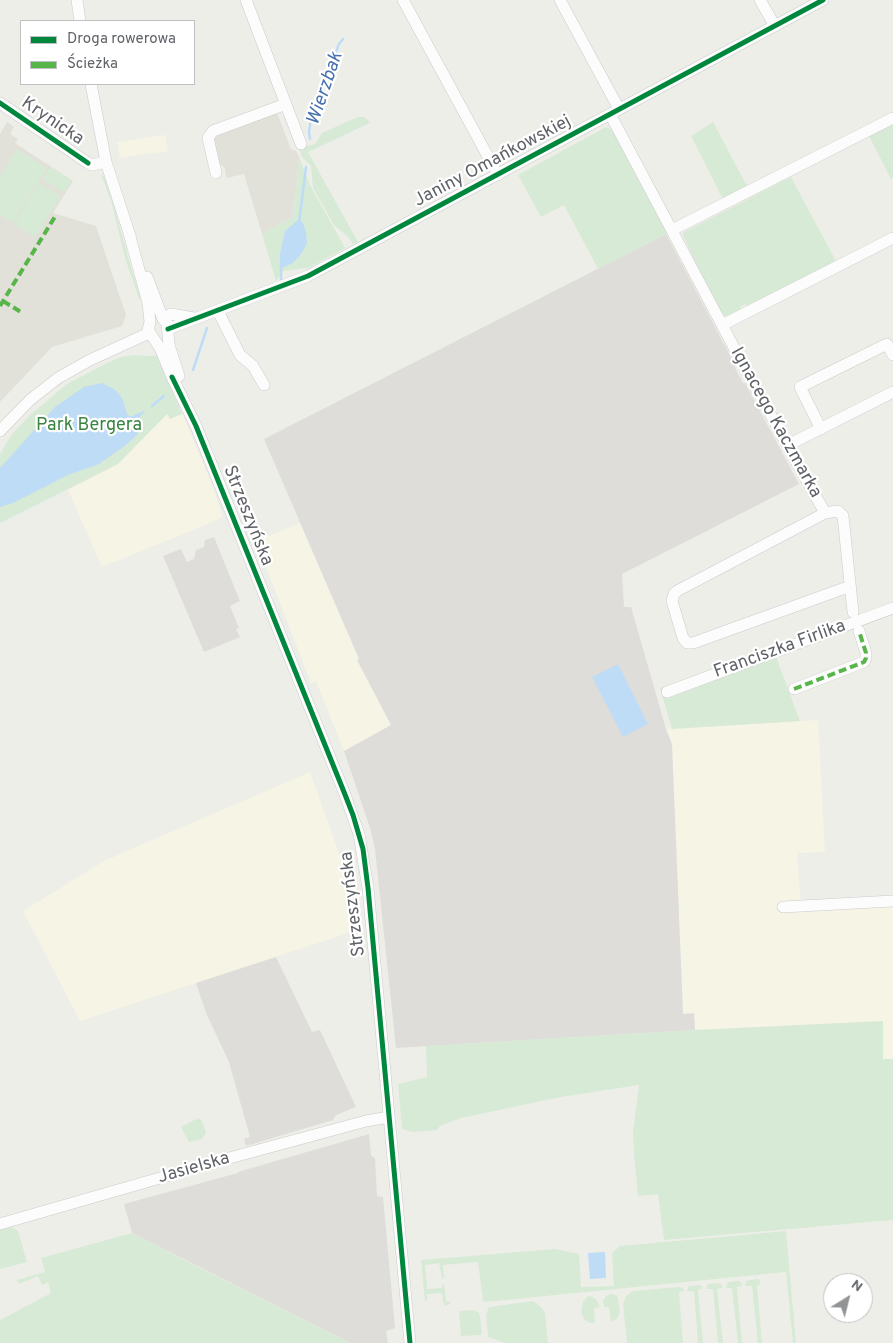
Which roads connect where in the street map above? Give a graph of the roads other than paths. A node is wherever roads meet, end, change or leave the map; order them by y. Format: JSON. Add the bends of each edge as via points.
{"nodes":[{"id":1,"x":77,"y":0,"type":"edge"},
{"id":2,"x":246,"y":0,"type":"edge"},
{"id":3,"x":403,"y":0,"type":"edge"},
{"id":4,"x":560,"y":0,"type":"edge"},
{"id":5,"x":760,"y":0,"type":"edge"},
{"id":6,"x":823,"y":0,"type":"edge"},
{"id":7,"x":80,"y":20,"type":"edge"},
{"id":8,"x":775,"y":26,"type":"junction"},
{"id":9,"x":91,"y":85,"type":"edge"},
{"id":10,"x":0,"y":103,"type":"edge"},
{"id":11,"x":286,"y":104,"type":"junction"},
{"id":12,"x":614,"y":112,"type":"junction"},
{"id":13,"x":893,"y":118,"type":"edge"},
{"id":14,"x":301,"y":144,"type":"dead end"},
{"id":15,"x":106,"y":162,"type":"junction"},
{"id":16,"x":216,"y":173,"type":"dead end"},
{"id":17,"x":498,"y":175,"type":"junction"},
{"id":18,"x":672,"y":230,"type":"junction"},
{"id":19,"x":129,"y":233,"type":"junction"},
{"id":20,"x":893,"y":238,"type":"edge"},
{"id":21,"x":218,"y":311,"type":"junction"},
{"id":22,"x":722,"y":325,"type":"junction"},
{"id":23,"x":166,"y":327,"type":"junction"},
{"id":24,"x":151,"y":330,"type":"junction"},
{"id":25,"x":893,"y":355,"type":"edge"},
{"id":26,"x":264,"y":385,"type":"dead end"},
{"id":27,"x":893,"y":392,"type":"edge"},
{"id":28,"x":191,"y":413,"type":"junction"},
{"id":29,"x":821,"y":429,"type":"junction"},
{"id":30,"x":0,"y":431,"type":"edge"},
{"id":31,"x":788,"y":445,"type":"junction"},
{"id":32,"x":825,"y":514,"type":"junction"},
{"id":33,"x":850,"y":588,"type":"junction"},
{"id":34,"x":893,"y":608,"type":"edge"},
{"id":35,"x":853,"y":612,"type":"dead end"},
{"id":36,"x":859,"y":631,"type":"dead end"},
{"id":37,"x":794,"y":689,"type":"dead end"},
{"id":38,"x":667,"y":692,"type":"dead end"},
{"id":39,"x":893,"y":901,"type":"edge"},
{"id":40,"x":783,"y":907,"type":"dead end"},
{"id":41,"x":389,"y":1117,"type":"junction"},
{"id":42,"x":0,"y":1224,"type":"edge"},
{"id":43,"x":410,"y":1343,"type":"edge"}],
"edges":[{"from":1,"to":7,"type":"street"},
{"from":2,"to":11,"type":"street"},
{"from":3,"to":17,"type":"street"},
{"from":4,"to":12,"type":"street","name":"Ignacego Kaczmarka"},
{"from":5,"to":8,"type":"street"},
{"from":6,"to":8,"type":"street","name":"Janiny Omańkowskiej"},
{"from":8,"to":12,"type":"street","name":"Janiny Omańkowskiej"},
{"from":9,"to":15,"type":"street","name":"Strzeszyńska"},
{"from":10,"to":15,"type":"street","name":"Krynicka","via":[[88,163]]},
{"from":11,"to":14,"type":"street"},
{"from":11,"to":16,"type":"street","via":[[213,132],[208,138]]},
{"from":12,"to":17,"type":"street","name":"Janiny Omańkowskiej"},
{"from":12,"to":18,"type":"street","name":"Ignacego Kaczmarka"},
{"from":13,"to":18,"type":"street"},
{"from":15,"to":19,"type":"street","name":"Strzeszyńska"},
{"from":17,"to":21,"type":"street","name":"Janiny Omańkowskiej","via":[[308,276]]},
{"from":18,"to":22,"type":"street","name":"Ignacego Kaczmarka"},
{"from":19,"to":23,"type":"street","name":"Strzeszyńska"},
{"from":19,"to":24,"type":"street","name":"Strzeszyńska","via":[[147,299]]},
{"from":20,"to":22,"type":"street"},
{"from":21,"to":23,"type":"street","name":"Janiny Omańkowskiej","via":[[194,318],[171,314]]},
{"from":21,"to":26,"type":"street","via":[[240,355],[253,366]]},
{"from":22,"to":31,"type":"street","name":"Ignacego Kaczmarka"},
{"from":23,"to":24,"type":"street","via":[[160,338]]},
{"from":23,"to":24,"type":"street","via":[[156,318]]},
{"from":23,"to":28,"type":"street","name":"Strzeszyńska","via":[[168,344]]},
{"from":24,"to":28,"type":"street","name":"Strzeszyńska"},
{"from":24,"to":30,"type":"street","via":[[58,378],[30,400]]},
{"from":25,"to":29,"type":"street","via":[[887,344],[800,387]]},
{"from":27,"to":29,"type":"street"},
{"from":28,"to":41,"type":"street","name":"Strzeszyńska","via":[[359,834],[366,868]]},
{"from":29,"to":31,"type":"street"},
{"from":31,"to":32,"type":"street","name":"Ignacego Kaczmarka"},
{"from":32,"to":33,"type":"street","name":"Franciszka Firlika","via":[[838,511],[842,516]]},
{"from":32,"to":33,"type":"street","name":"Ignacego Kaczmarka","via":[[677,590],[672,601],[683,638],[687,643],[693,643]]},
{"from":33,"to":35,"type":"street","name":"Franciszka Firlika"},
{"from":34,"to":38,"type":"street","name":"Franciszka Firlika"},
{"from":36,"to":37,"type":"street","name":"Franciszka Firlika","via":[[866,653],[864,662]]},
{"from":39,"to":40,"type":"street"},
{"from":41,"to":42,"type":"street","name":"Jasielska","via":[[233,1157]]},
{"from":41,"to":43,"type":"street","name":"Strzeszyńska"}]}
